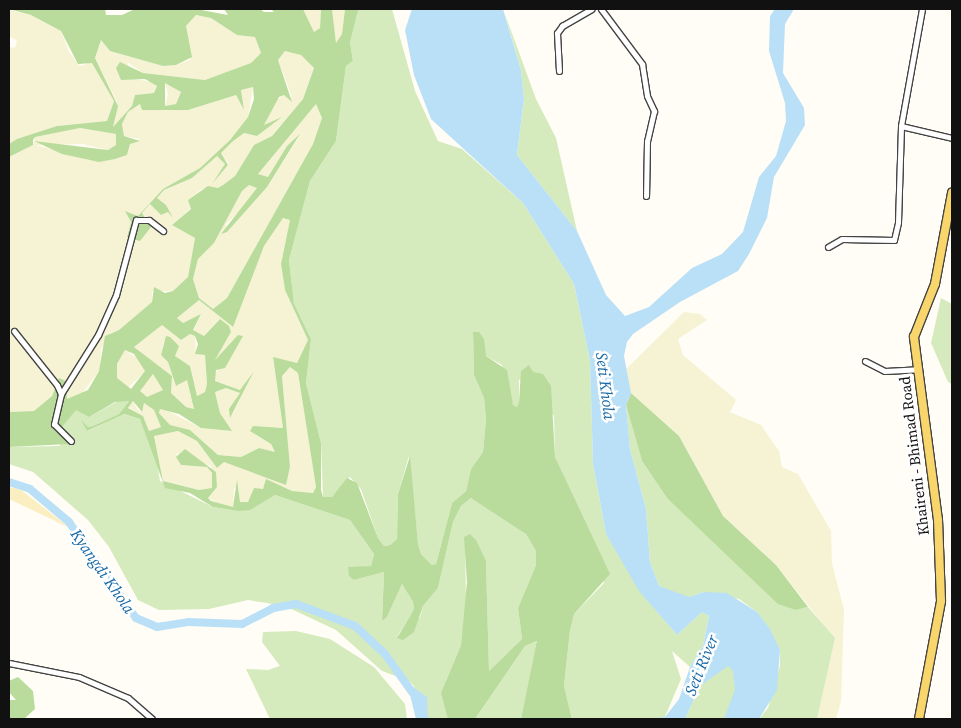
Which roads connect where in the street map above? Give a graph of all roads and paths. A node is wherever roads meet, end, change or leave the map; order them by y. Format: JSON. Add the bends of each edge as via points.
{"nodes":[{"id":1,"x":592,"y":9,"type":"edge"},
{"id":2,"x":601,"y":9,"type":"edge"},
{"id":3,"x":922,"y":9,"type":"edge"},
{"id":4,"x":559,"y":71,"type":"dead end"},
{"id":5,"x":901,"y":126,"type":"junction"},
{"id":6,"x":952,"y":138,"type":"edge"},
{"id":7,"x":952,"y":193,"type":"edge"},
{"id":8,"x":646,"y":196,"type":"dead end"},
{"id":9,"x":163,"y":231,"type":"dead end"},
{"id":10,"x":828,"y":247,"type":"dead end"},
{"id":11,"x":14,"y":331,"type":"dead end"},
{"id":12,"x":865,"y":361,"type":"dead end"},
{"id":13,"x":918,"y":368,"type":"junction"},
{"id":14,"x":61,"y":394,"type":"junction"},
{"id":15,"x":71,"y":441,"type":"dead end"},
{"id":16,"x":9,"y":663,"type":"edge"},
{"id":17,"x":152,"y":719,"type":"edge"},
{"id":18,"x":919,"y":719,"type":"edge"}],
"edges":[{"from":1,"to":4,"type":"street","via":[[562,26],[557,33]]},
{"from":2,"to":8,"type":"street","via":[[642,64],[647,96],[654,111],[647,141]]},
{"from":3,"to":5,"type":"street"},
{"from":5,"to":6,"type":"street"},
{"from":5,"to":10,"type":"street","via":[[898,222],[894,240],[842,239]]},
{"from":7,"to":13,"type":"main road","name":"Khaireni - Bhimad Road","via":[[935,284],[915,330]]},
{"from":9,"to":14,"type":"street","via":[[149,220],[136,220],[116,295],[98,335]]},
{"from":11,"to":14,"type":"street","via":[[50,374]]},
{"from":12,"to":13,"type":"street","via":[[885,371]]},
{"from":13,"to":18,"type":"main road","name":"Khaireni - Bhimad Road","via":[[938,520],[941,601]]},
{"from":14,"to":15,"type":"street","via":[[54,424]]},
{"from":16,"to":17,"type":"street","via":[[79,677],[128,698]]}]}
